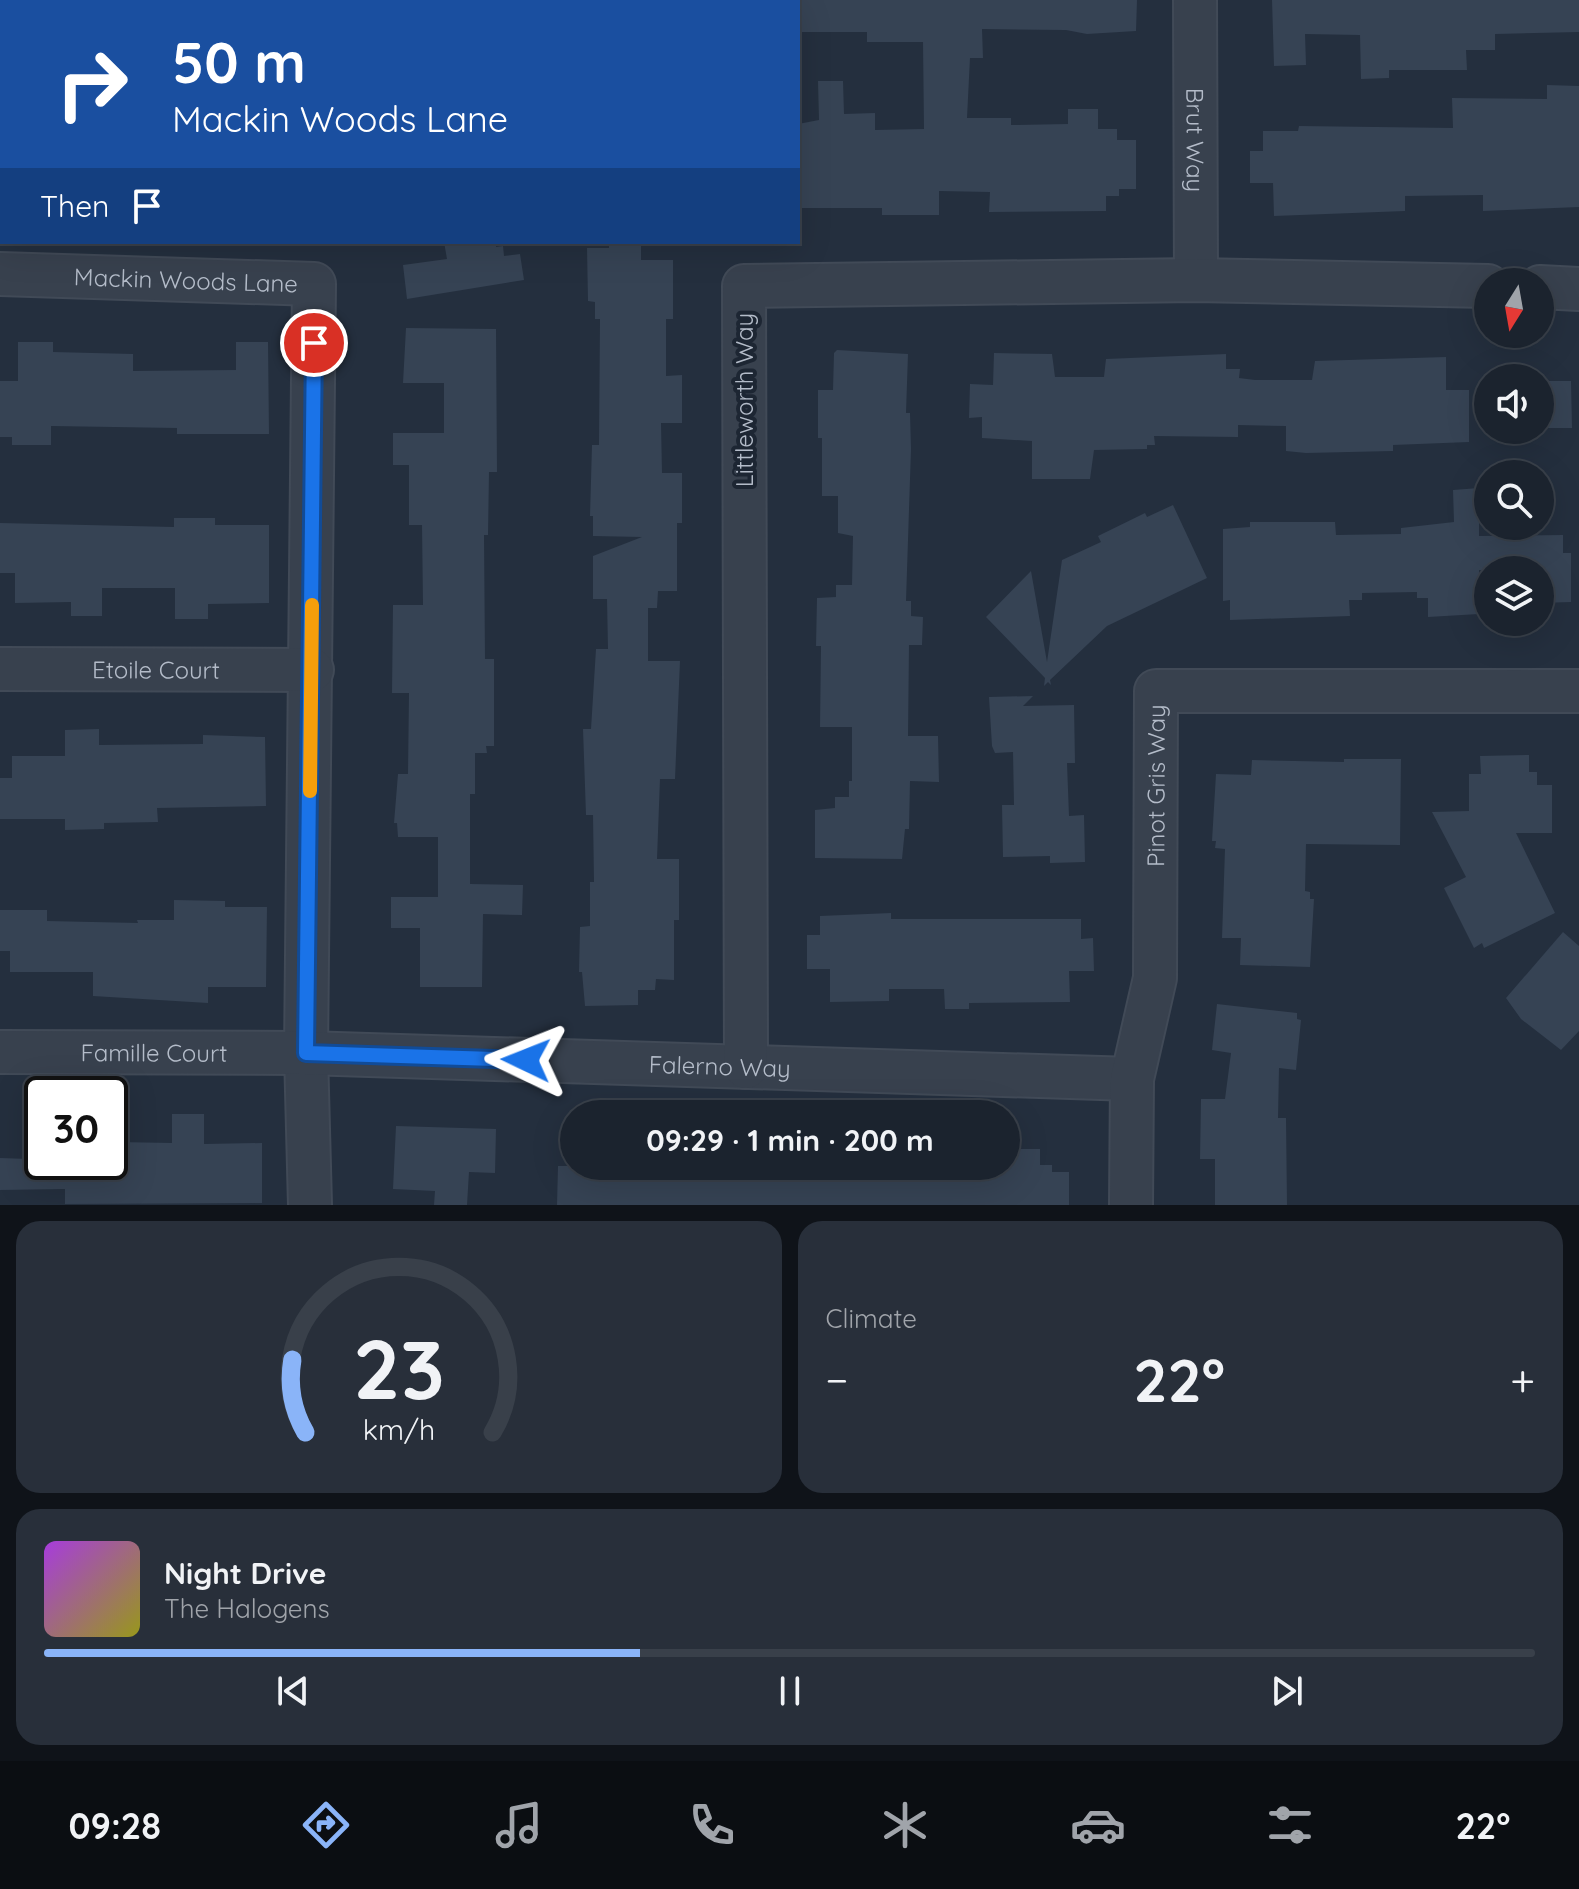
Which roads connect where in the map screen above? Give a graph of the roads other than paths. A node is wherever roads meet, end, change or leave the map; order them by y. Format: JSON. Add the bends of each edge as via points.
{"nodes":[{"id":1,"x":1195,"y":0,"type":"edge"},
{"id":2,"x":0,"y":274,"type":"edge"},
{"id":3,"x":1196,"y":280,"type":"junction"},
{"id":4,"x":1474,"y":286,"type":"edge"},
{"id":5,"x":1554,"y":288,"type":"edge"},
{"id":6,"x":1579,"y":289,"type":"edge"},
{"id":7,"x":0,"y":669,"type":"edge"},
{"id":8,"x":312,"y":670,"type":"junction"},
{"id":9,"x":1579,"y":691,"type":"edge"},
{"id":10,"x":0,"y":1052,"type":"edge"},
{"id":11,"x":306,"y":1053,"type":"junction"},
{"id":12,"x":746,"y":1067,"type":"junction"},
{"id":13,"x":1132,"y":1079,"type":"junction"},
{"id":14,"x":310,"y":1205,"type":"edge"},
{"id":15,"x":1131,"y":1205,"type":"edge"}],
"edges":[{"from":1,"to":3,"type":"street","name":"Brut Way"},
{"from":2,"to":8,"type":"street","name":"Mackin Woods Lane","via":[[314,284]]},
{"from":3,"to":4,"type":"street","name":"Littleworth Way"},
{"from":3,"to":12,"type":"street","name":"Littleworth Way","via":[[744,286]]},
{"from":5,"to":6,"type":"street"},
{"from":7,"to":8,"type":"street","name":"Etoile Court"},
{"from":8,"to":11,"type":"street","name":"Mackin Woods Lane"},
{"from":9,"to":13,"type":"street","name":"Pinot Gris Way","via":[[1156,691],[1155,978]]},
{"from":10,"to":11,"type":"street","name":"Famille Court"},
{"from":11,"to":12,"type":"street","name":"Falerno Way"},
{"from":11,"to":14,"type":"street","name":"Mackin Woods Lane"},
{"from":12,"to":13,"type":"street","name":"Falerno Way"},
{"from":13,"to":15,"type":"street","name":"Pinot Gris Way"}]}
